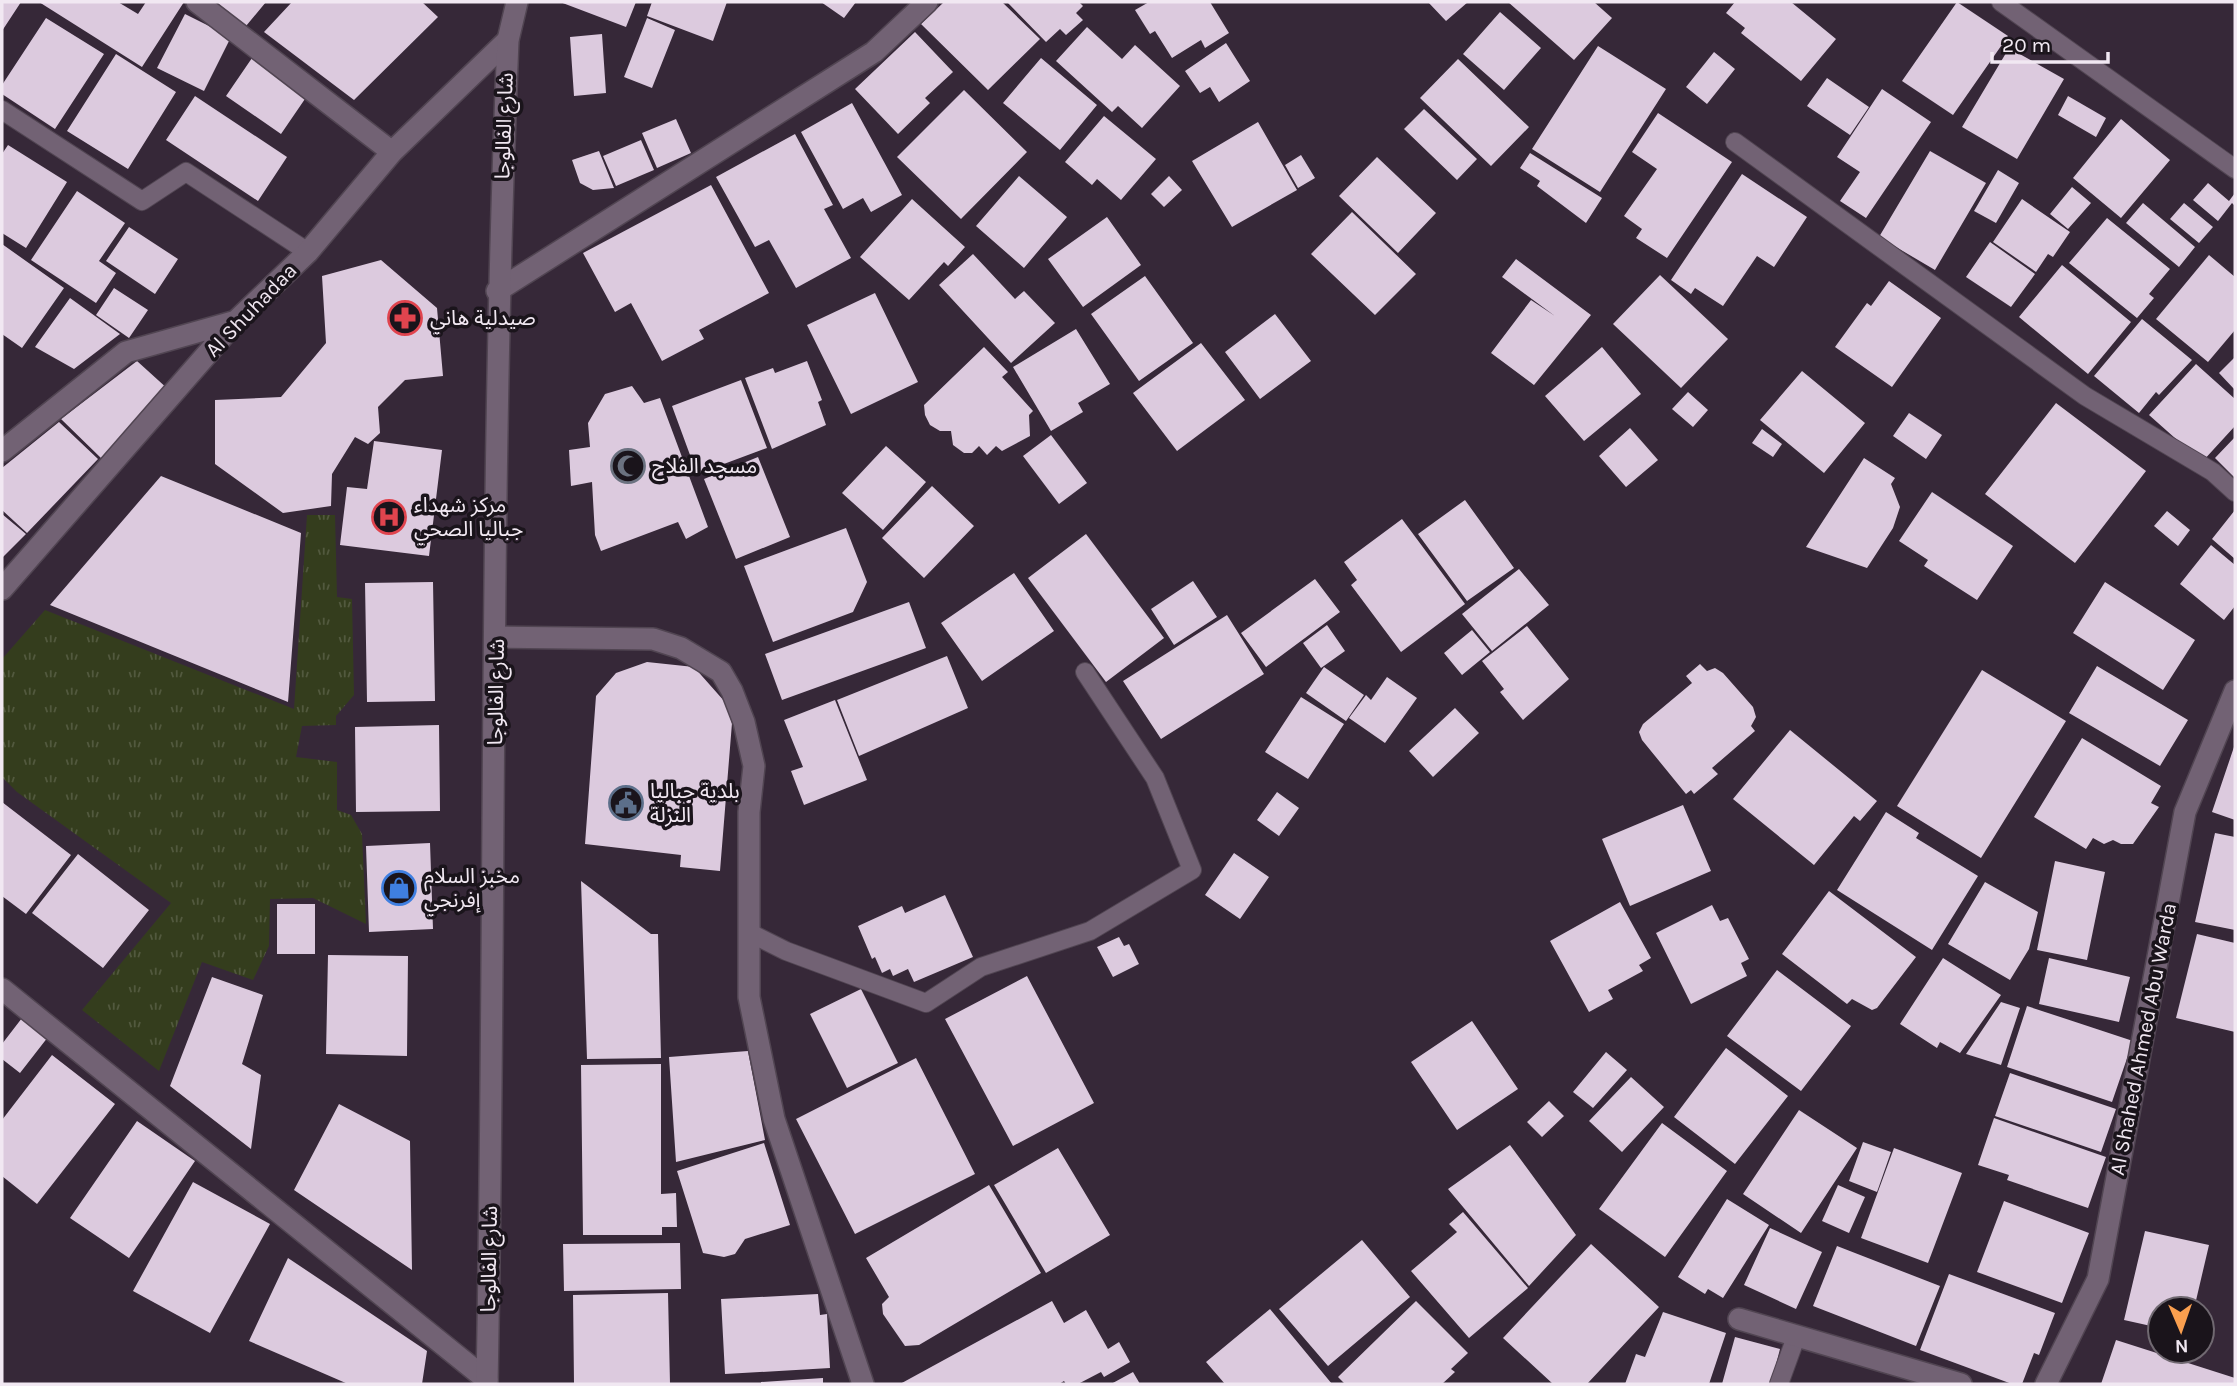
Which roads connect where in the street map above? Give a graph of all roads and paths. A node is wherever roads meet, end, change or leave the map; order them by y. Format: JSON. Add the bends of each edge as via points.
{"nodes":[{"id":1,"x":197,"y":2,"type":"edge"},
{"id":2,"x":517,"y":2,"type":"edge"},
{"id":3,"x":927,"y":2,"type":"edge"},
{"id":4,"x":2001,"y":2,"type":"edge"},
{"id":5,"x":508,"y":40,"type":"junction"},
{"id":6,"x":2,"y":110,"type":"edge"},
{"id":7,"x":1735,"y":142,"type":"dead end"},
{"id":8,"x":392,"y":152,"type":"junction"},
{"id":9,"x":2235,"y":169,"type":"edge"},
{"id":10,"x":308,"y":252,"type":"junction"},
{"id":11,"x":498,"y":291,"type":"junction"},
{"id":12,"x":236,"y":321,"type":"junction"},
{"id":13,"x":2,"y":451,"type":"edge"},
{"id":14,"x":2235,"y":492,"type":"edge"},
{"id":15,"x":2,"y":589,"type":"edge"},
{"id":16,"x":497,"y":637,"type":"junction"},
{"id":17,"x":1085,"y":672,"type":"dead end"},
{"id":18,"x":2235,"y":691,"type":"edge"},
{"id":19,"x":748,"y":932,"type":"junction"},
{"id":20,"x":2,"y":989,"type":"edge"},
{"id":21,"x":1739,"y":1319,"type":"dead end"},
{"id":22,"x":1796,"y":1336,"type":"junction"},
{"id":23,"x":487,"y":1382,"type":"edge"},
{"id":24,"x":863,"y":1384,"type":"edge"},
{"id":25,"x":1779,"y":1384,"type":"edge"},
{"id":26,"x":1961,"y":1384,"type":"edge"},
{"id":27,"x":2046,"y":1384,"type":"edge"}],
"edges":[{"from":1,"to":8,"type":"street"},
{"from":2,"to":5,"type":"street","name":"شارع الفالوجا"},
{"from":3,"to":11,"type":"street","via":[[874,52]]},
{"from":4,"to":9,"type":"lane"},
{"from":5,"to":8,"type":"street","name":"Al Shuhadaa"},
{"from":5,"to":11,"type":"street","name":"شارع الفالوجا"},
{"from":6,"to":10,"type":"lane","via":[[142,201],[186,173]]},
{"from":7,"to":14,"type":"lane","via":[[2085,396],[2213,472]]},
{"from":8,"to":10,"type":"street","name":"Al Shuhadaa"},
{"from":10,"to":12,"type":"street","name":"Al Shuhadaa"},
{"from":11,"to":16,"type":"street","name":"شارع الفالوجا"},
{"from":12,"to":13,"type":"street","via":[[126,352]]},
{"from":12,"to":15,"type":"street","name":"Al Shuhadaa"},
{"from":16,"to":19,"type":"street","via":[[653,639],[681,648],[721,672],[744,722],[754,766]]},
{"from":16,"to":23,"type":"street","name":"شارع الفالوجا"},
{"from":17,"to":19,"type":"lane","via":[[1156,778],[1192,870],[1090,931],[981,967],[926,1003],[786,951]]},
{"from":18,"to":27,"type":"street","name":"Al Shahed Ahmed Abu Warda","via":[[2185,812],[2098,1279]]},
{"from":19,"to":24,"type":"street","via":[[749,997],[774,1119]]},
{"from":20,"to":23,"type":"street"},
{"from":21,"to":22,"type":"street"},
{"from":22,"to":25,"type":"lane"},
{"from":22,"to":26,"type":"street"}]}
